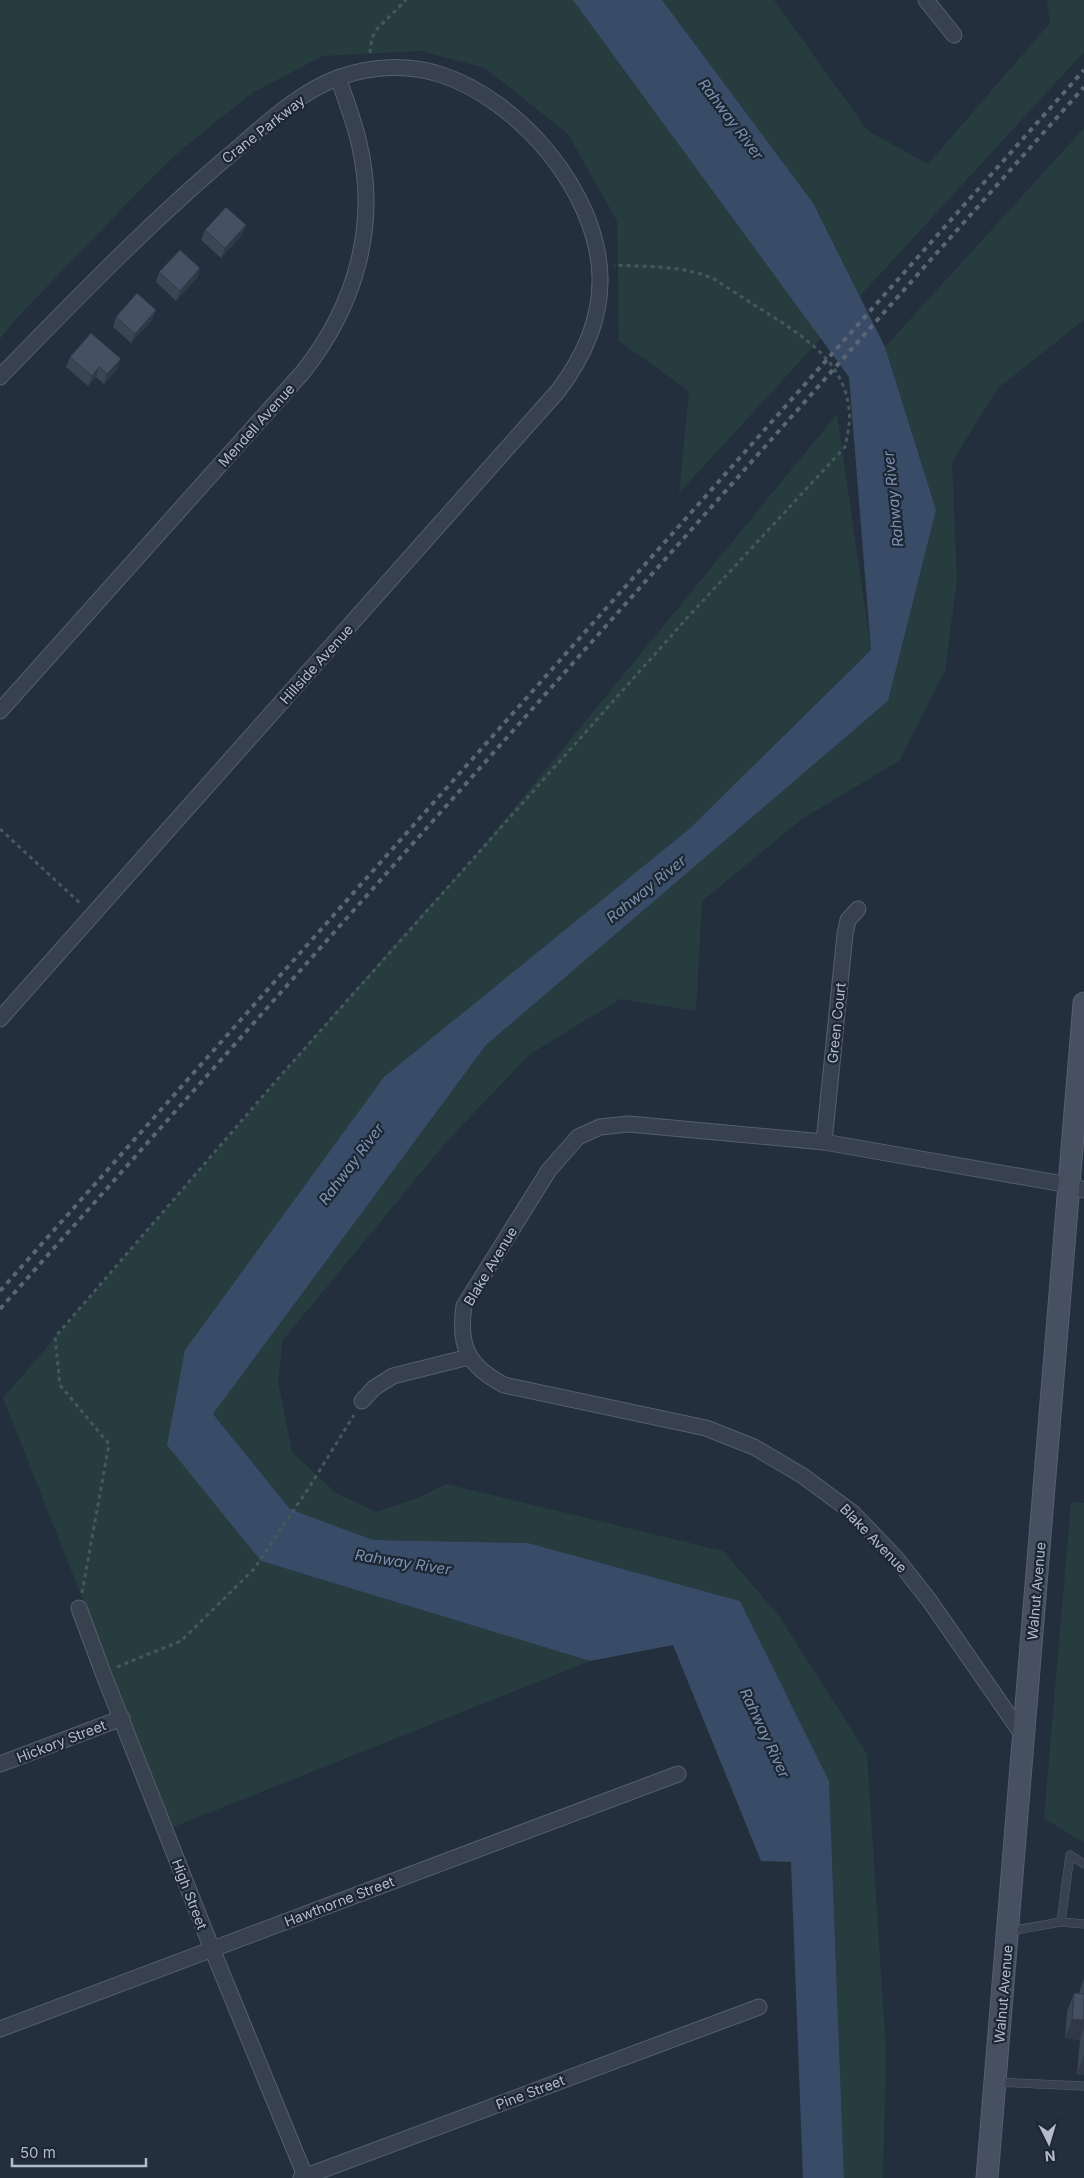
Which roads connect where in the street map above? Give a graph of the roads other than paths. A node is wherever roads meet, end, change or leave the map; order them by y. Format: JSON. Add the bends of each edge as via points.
{"nodes":[{"id":1,"x":926,"y":0,"type":"edge"},
{"id":2,"x":954,"y":35,"type":"dead end"},
{"id":3,"x":338,"y":78,"type":"junction"},
{"id":4,"x":600,"y":292,"type":"joint"},
{"id":5,"x":0,"y":377,"type":"edge"},
{"id":6,"x":0,"y":711,"type":"edge"},
{"id":7,"x":858,"y":909,"type":"dead end"},
{"id":8,"x":1084,"y":1003,"type":"edge"},
{"id":9,"x":0,"y":1019,"type":"edge"},
{"id":10,"x":824,"y":1142,"type":"junction"},
{"id":11,"x":1076,"y":1187,"type":"edge"},
{"id":12,"x":469,"y":1357,"type":"junction"},
{"id":13,"x":362,"y":1401,"type":"road end"},
{"id":14,"x":79,"y":1608,"type":"road end"},
{"id":15,"x":122,"y":1718,"type":"junction"},
{"id":16,"x":1024,"y":1737,"type":"junction"},
{"id":17,"x":0,"y":1764,"type":"edge"},
{"id":18,"x":678,"y":1774,"type":"dead end"},
{"id":19,"x":1084,"y":1864,"type":"edge"},
{"id":20,"x":1061,"y":1922,"type":"junction"},
{"id":21,"x":1084,"y":1924,"type":"edge"},
{"id":22,"x":1008,"y":1932,"type":"junction"},
{"id":23,"x":212,"y":1949,"type":"junction"},
{"id":24,"x":759,"y":2007,"type":"dead end"},
{"id":25,"x":0,"y":2029,"type":"edge"},
{"id":26,"x":995,"y":2082,"type":"junction"},
{"id":27,"x":1084,"y":2086,"type":"edge"},
{"id":28,"x":304,"y":2177,"type":"edge"},
{"id":29,"x":987,"y":2178,"type":"edge"}],
"edges":[{"from":1,"to":2,"type":"street"},
{"from":3,"to":4,"type":"street","name":"Crane Parkway","via":[[368,70],[406,68],[440,74],[474,90],[510,115],[542,146],[567,178],[585,213],[599,264]]},
{"from":3,"to":5,"type":"street","name":"Crane Parkway","via":[[288,106],[176,201]]},
{"from":3,"to":6,"type":"street","name":"Mendell Avenue","via":[[360,144],[367,203],[360,259],[338,320],[303,372]]},
{"from":4,"to":9,"type":"street","name":"Hillside Avenue","via":[[587,342],[577,364],[558,391]]},
{"from":7,"to":10,"type":"street","name":"Green Court","via":[[848,920],[844,934]]},
{"from":8,"to":11,"type":"street","name":"Walnut Avenue"},
{"from":10,"to":11,"type":"street","name":"Blake Avenue"},
{"from":10,"to":12,"type":"street","name":"Blake Avenue","via":[[629,1124],[600,1127],[578,1137],[549,1170],[464,1306],[462,1338]]},
{"from":11,"to":16,"type":"street","name":"Walnut Avenue"},
{"from":12,"to":13,"type":"street","via":[[393,1376],[374,1388]]},
{"from":12,"to":16,"type":"street","name":"Blake Avenue","via":[[487,1376],[504,1385],[706,1428],[754,1447],[804,1476],[853,1513],[896,1558]]},
{"from":14,"to":15,"type":"street","name":"High Street"},
{"from":15,"to":17,"type":"street","name":"Hickory Street"},
{"from":15,"to":23,"type":"street","name":"High Street"},
{"from":16,"to":22,"type":"street","name":"Walnut Avenue"},
{"from":18,"to":23,"type":"street","name":"Hawthorne Street"},
{"from":19,"to":20,"type":"lane","via":[[1070,1855]]},
{"from":20,"to":21,"type":"lane"},
{"from":20,"to":22,"type":"lane"},
{"from":22,"to":26,"type":"street","name":"Walnut Avenue"},
{"from":23,"to":25,"type":"street","name":"Hawthorne Street"},
{"from":23,"to":28,"type":"street","name":"High Street"},
{"from":24,"to":28,"type":"street","name":"Pine Street"},
{"from":26,"to":27,"type":"lane"},
{"from":26,"to":29,"type":"street","name":"Walnut Avenue"}]}
